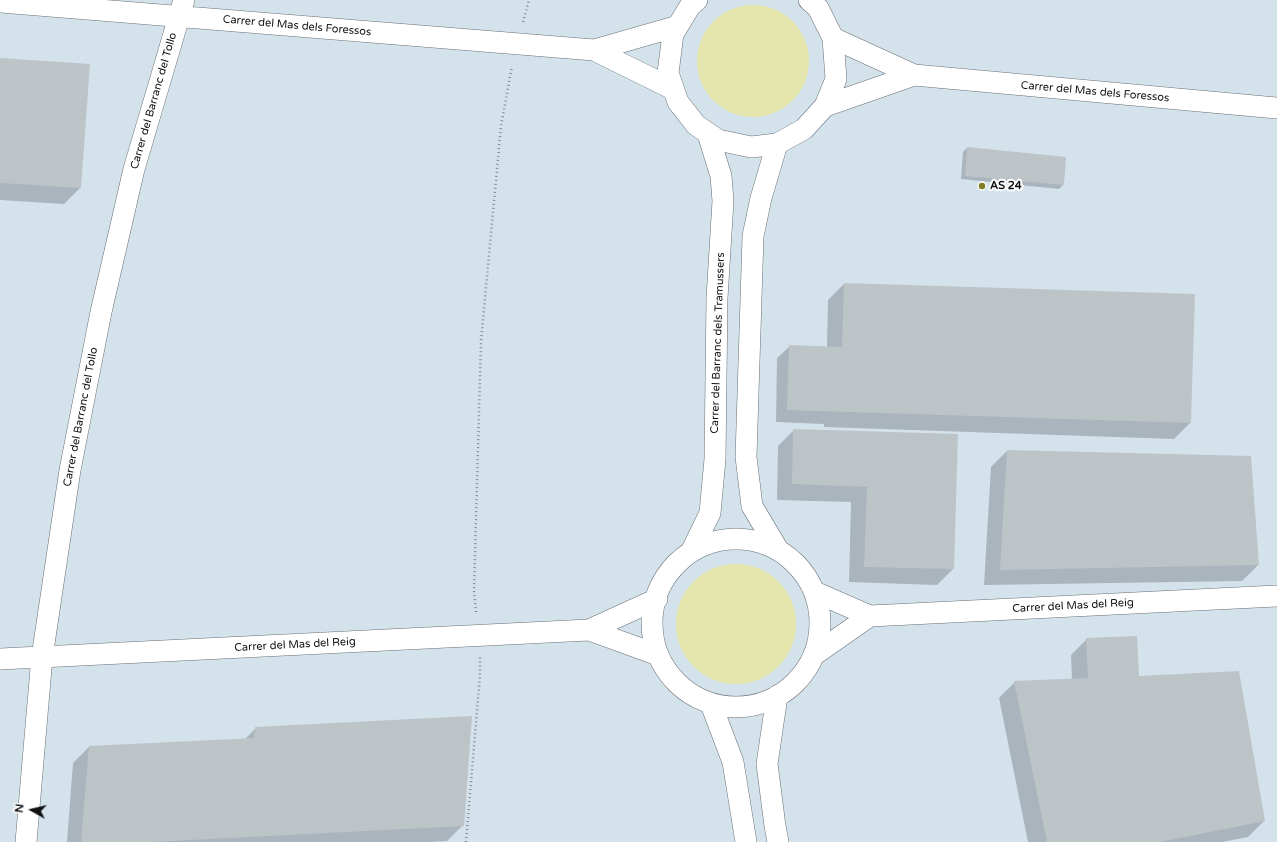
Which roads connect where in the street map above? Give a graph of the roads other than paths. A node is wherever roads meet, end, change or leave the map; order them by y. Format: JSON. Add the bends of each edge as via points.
{"nodes":[{"id":1,"x":697,"y":0,"type":"edge"},
{"id":2,"x":809,"y":0,"type":"edge"},
{"id":3,"x":0,"y":2,"type":"edge"},
{"id":4,"x":181,"y":8,"type":"edge"},
{"id":5,"x":678,"y":26,"type":"junction"},
{"id":6,"x":833,"y":38,"type":"junction"},
{"id":7,"x":594,"y":50,"type":"junction"},
{"id":8,"x":914,"y":75,"type":"junction"},
{"id":9,"x":673,"y":89,"type":"junction"},
{"id":10,"x":825,"y":106,"type":"junction"},
{"id":11,"x":1277,"y":108,"type":"edge"},
{"id":12,"x":708,"y":134,"type":"junction"},
{"id":13,"x":777,"y":144,"type":"junction"},
{"id":14,"x":777,"y":548,"type":"junction"},
{"id":15,"x":692,"y":550,"type":"junction"},
{"id":16,"x":815,"y":592,"type":"junction"},
{"id":17,"x":1277,"y":596,"type":"edge"},
{"id":18,"x":657,"y":599,"type":"junction"},
{"id":19,"x":870,"y":616,"type":"junction"},
{"id":20,"x":589,"y":630,"type":"junction"},
{"id":21,"x":658,"y":655,"type":"junction"},
{"id":22,"x":814,"y":655,"type":"junction"},
{"id":23,"x":42,"y":657,"type":"junction"},
{"id":24,"x":0,"y":659,"type":"edge"},
{"id":25,"x":777,"y":696,"type":"junction"},
{"id":26,"x":711,"y":704,"type":"junction"},
{"id":27,"x":26,"y":842,"type":"edge"},
{"id":28,"x":746,"y":842,"type":"edge"},
{"id":29,"x":778,"y":842,"type":"edge"}],
"edges":[{"from":1,"to":5,"type":"street","via":[[690,6]]},
{"from":2,"to":6,"type":"street","via":[[818,8]]},
{"from":3,"to":4,"type":"street","name":"Carrer del Mas dels Foressos"},
{"from":4,"to":7,"type":"street","name":"Carrer del Mas dels Foressos"},
{"from":4,"to":23,"type":"street","name":"Carrer del Barranc del Tollo","via":[[134,169],[101,312],[70,470]]},
{"from":5,"to":7,"type":"street","name":"Carrer del Mas dels Foressos"},
{"from":5,"to":9,"type":"street","via":[[673,34],[668,73]]},
{"from":6,"to":8,"type":"street","name":"Carrer del Mas dels Foressos"},
{"from":6,"to":10,"type":"street","via":[[836,79]]},
{"from":7,"to":9,"type":"street","name":"Carrer del Mas dels Foressos"},
{"from":8,"to":10,"type":"street","name":"Carrer del Mas dels Foressos"},
{"from":8,"to":11,"type":"street","name":"Carrer del Mas dels Foressos"},
{"from":9,"to":12,"type":"street","via":[[678,102],[696,125]]},
{"from":10,"to":13,"type":"street","via":[[804,129]]},
{"from":12,"to":13,"type":"street","via":[[718,140],[751,147]]},
{"from":12,"to":15,"type":"street","name":"Carrer del Barranc dels Tramussers","via":[[721,176],[723,201],[717,298],[715,459],[710,513]]},
{"from":13,"to":14,"type":"street","via":[[753,236],[746,457],[752,506]]},
{"from":14,"to":15,"type":"street","via":[[745,538],[713,541]]},
{"from":14,"to":16,"type":"street","via":[[796,563]]},
{"from":15,"to":18,"type":"street","via":[[669,571]]},
{"from":16,"to":19,"type":"street","name":"Carrer del Mas del Reig"},
{"from":16,"to":22,"type":"street","via":[[821,627]]},
{"from":17,"to":19,"type":"street","name":"Carrer del Mas del Reig"},
{"from":18,"to":20,"type":"street","name":"Carrer del Mas del Reig"},
{"from":18,"to":21,"type":"street","via":[[652,610],[652,638]]},
{"from":19,"to":22,"type":"street"},
{"from":20,"to":21,"type":"street","name":"Carrer del Mas del Reig"},
{"from":20,"to":23,"type":"street","name":"Carrer del Mas del Reig"},
{"from":21,"to":26,"type":"street","via":[[662,666],[673,681],[701,701]]},
{"from":22,"to":25,"type":"street","via":[[811,664],[792,687]]},
{"from":23,"to":24,"type":"street","name":"Carrer del Mas del Reig"},
{"from":23,"to":27,"type":"street","name":"Carrer del Barranc del Tollo"},
{"from":25,"to":26,"type":"street","via":[[756,706],[733,709]]},
{"from":25,"to":29,"type":"street","via":[[767,764]]},
{"from":26,"to":28,"type":"street","via":[[733,762]]}]}
